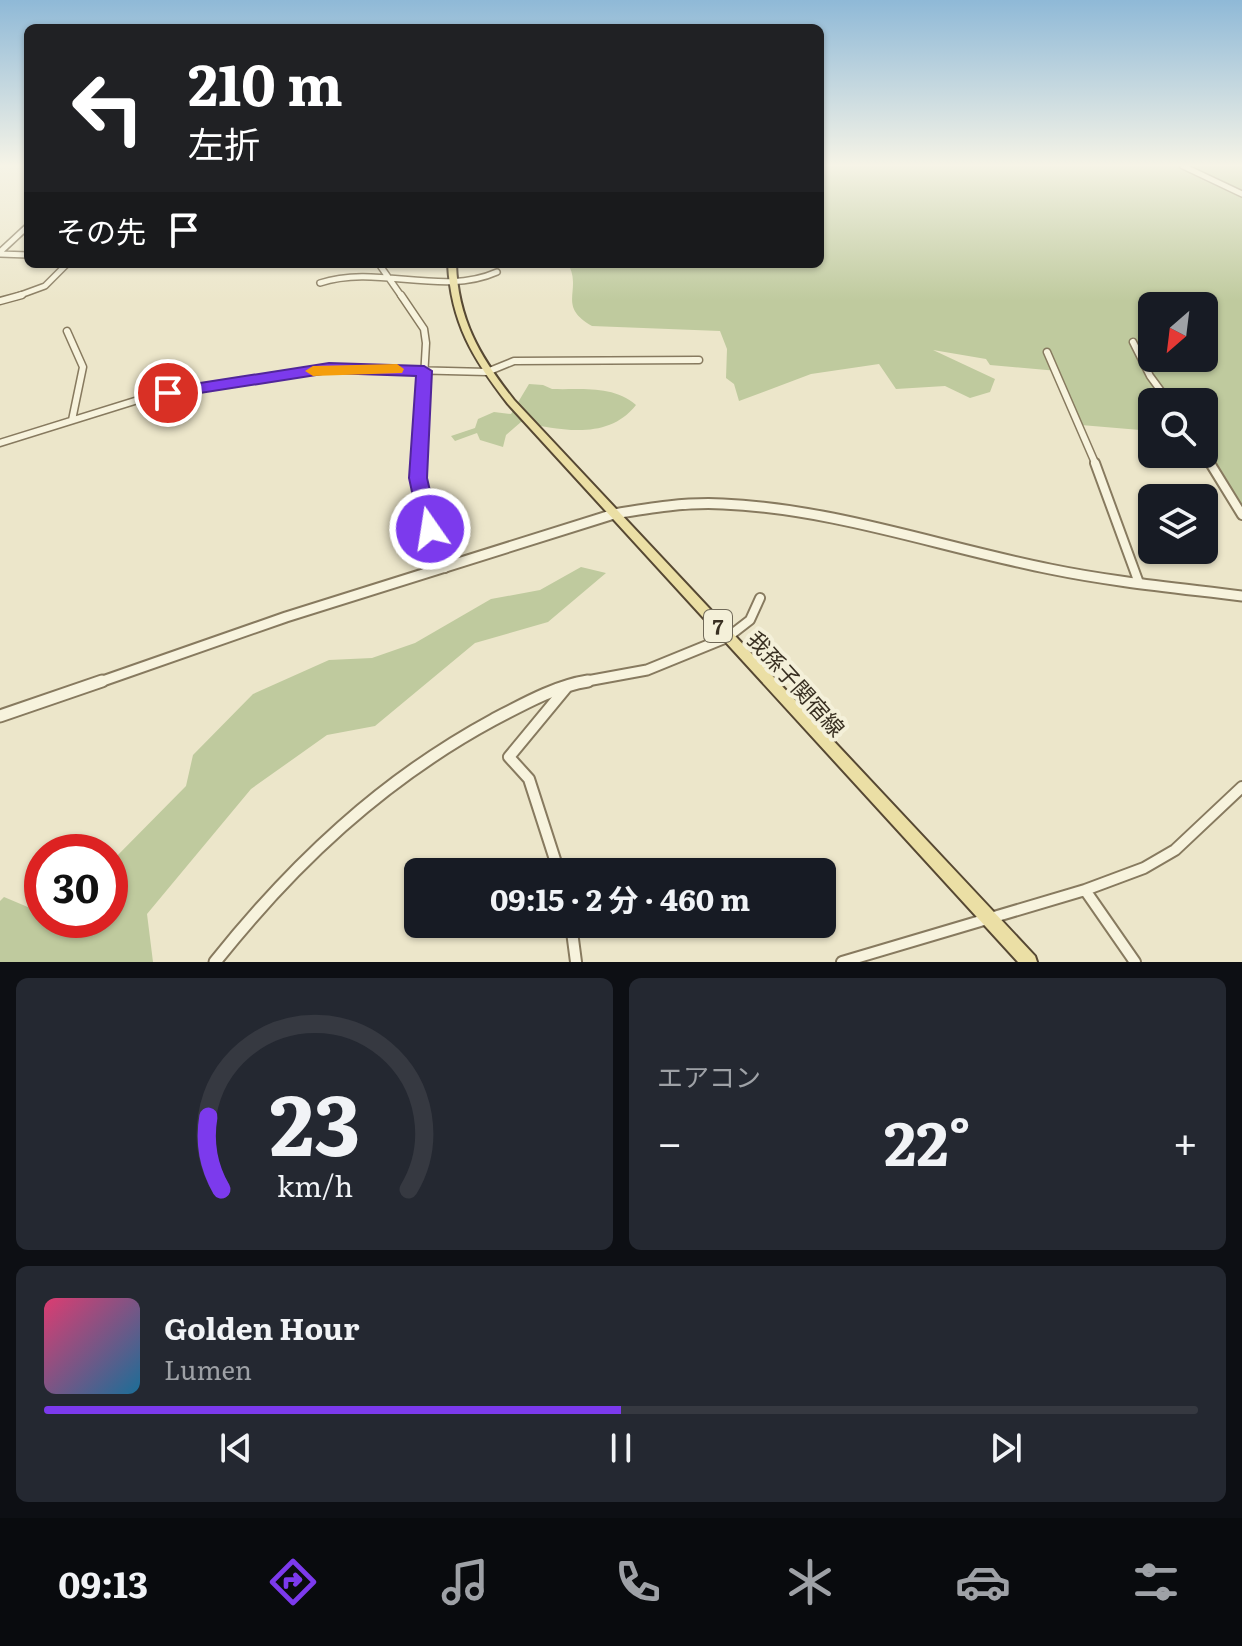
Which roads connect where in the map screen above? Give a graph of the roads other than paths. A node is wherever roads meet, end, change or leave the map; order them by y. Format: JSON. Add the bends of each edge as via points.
{"nodes":[{"id":1,"x":24,"y":230,"type":"edge"},
{"id":2,"x":0,"y":253,"type":"edge"},
{"id":3,"x":24,"y":255,"type":"edge"},
{"id":4,"x":64,"y":268,"type":"edge"},
{"id":5,"x":382,"y":268,"type":"edge"},
{"id":6,"x":452,"y":268,"type":"edge"},
{"id":7,"x":497,"y":272,"type":"dead end"},
{"id":8,"x":388,"y":278,"type":"junction"},
{"id":9,"x":453,"y":279,"type":"junction"},
{"id":10,"x":320,"y":283,"type":"dead end"},
{"id":11,"x":0,"y":301,"type":"edge"},
{"id":12,"x":67,"y":331,"type":"dead end"},
{"id":13,"x":1133,"y":342,"type":"dead end"},
{"id":14,"x":1047,"y":352,"type":"dead end"},
{"id":15,"x":699,"y":360,"type":"dead end"},
{"id":16,"x":424,"y":371,"type":"junction"},
{"id":17,"x":487,"y":372,"type":"junction"},
{"id":18,"x":1159,"y":388,"type":"edge"},
{"id":19,"x":72,"y":420,"type":"junction"},
{"id":20,"x":0,"y":443,"type":"edge"},
{"id":21,"x":1213,"y":468,"type":"edge"},
{"id":22,"x":614,"y":514,"type":"junction"},
{"id":23,"x":1242,"y":515,"type":"edge"},
{"id":24,"x":445,"y":568,"type":"junction"},
{"id":25,"x":1139,"y":583,"type":"junction"},
{"id":26,"x":1242,"y":596,"type":"edge"},
{"id":27,"x":760,"y":598,"type":"dead end"},
{"id":28,"x":728,"y":637,"type":"junction"},
{"id":29,"x":569,"y":684,"type":"junction"},
{"id":30,"x":0,"y":716,"type":"edge"},
{"id":31,"x":1242,"y":787,"type":"edge"},
{"id":32,"x":554,"y":858,"type":"edge"},
{"id":33,"x":1085,"y":890,"type":"junction"},
{"id":34,"x":988,"y":919,"type":"junction"},
{"id":35,"x":573,"y":938,"type":"edge"},
{"id":36,"x":215,"y":962,"type":"edge"},
{"id":37,"x":576,"y":962,"type":"edge"},
{"id":38,"x":842,"y":962,"type":"edge"},
{"id":39,"x":1029,"y":962,"type":"edge"},
{"id":40,"x":1135,"y":962,"type":"edge"}],
"edges":[{"from":1,"to":2,"type":"street"},
{"from":2,"to":3,"type":"street"},
{"from":4,"to":11,"type":"street","via":[[44,289]]},
{"from":5,"to":8,"type":"street"},
{"from":6,"to":9,"type":"main road","name":"我孫子関宿線","number":"7"},
{"from":7,"to":9,"type":"street"},
{"from":8,"to":9,"type":"street"},
{"from":8,"to":10,"type":"street","via":[[357,275]]},
{"from":8,"to":16,"type":"street","via":[[424,329]]},
{"from":9,"to":17,"type":"main road","name":"我孫子関宿線","number":"7","via":[[461,322]]},
{"from":12,"to":19,"type":"street","via":[[83,367]]},
{"from":13,"to":18,"type":"street"},
{"from":14,"to":25,"type":"street","via":[[1084,433]]},
{"from":15,"to":17,"type":"street","via":[[514,361]]},
{"from":16,"to":17,"type":"street"},
{"from":16,"to":19,"type":"street","via":[[329,368],[154,395]]},
{"from":16,"to":24,"type":"street","via":[[418,478]]},
{"from":17,"to":22,"type":"main road","name":"我孫子関宿線","number":"7"},
{"from":19,"to":20,"type":"street"},
{"from":21,"to":23,"type":"street"},
{"from":22,"to":24,"type":"street"},
{"from":22,"to":25,"type":"street","via":[[667,503],[750,505]]},
{"from":22,"to":28,"type":"main road","name":"我孫子関宿線","number":"7"},
{"from":24,"to":30,"type":"street"},
{"from":25,"to":26,"type":"street"},
{"from":27,"to":28,"type":"street","via":[[750,620]]},
{"from":28,"to":29,"type":"street","via":[[678,661]]},
{"from":28,"to":34,"type":"main road","name":"我孫子関宿線","number":"7"},
{"from":29,"to":32,"type":"street","via":[[509,757],[529,779]]},
{"from":29,"to":36,"type":"street","via":[[426,758],[378,792],[317,845]]},
{"from":31,"to":33,"type":"street","via":[[1175,850]]},
{"from":33,"to":34,"type":"street"},
{"from":33,"to":40,"type":"street"},
{"from":34,"to":38,"type":"street"},
{"from":34,"to":39,"type":"main road","name":"我孫子関宿線","number":"7"},
{"from":35,"to":37,"type":"street"}]}
